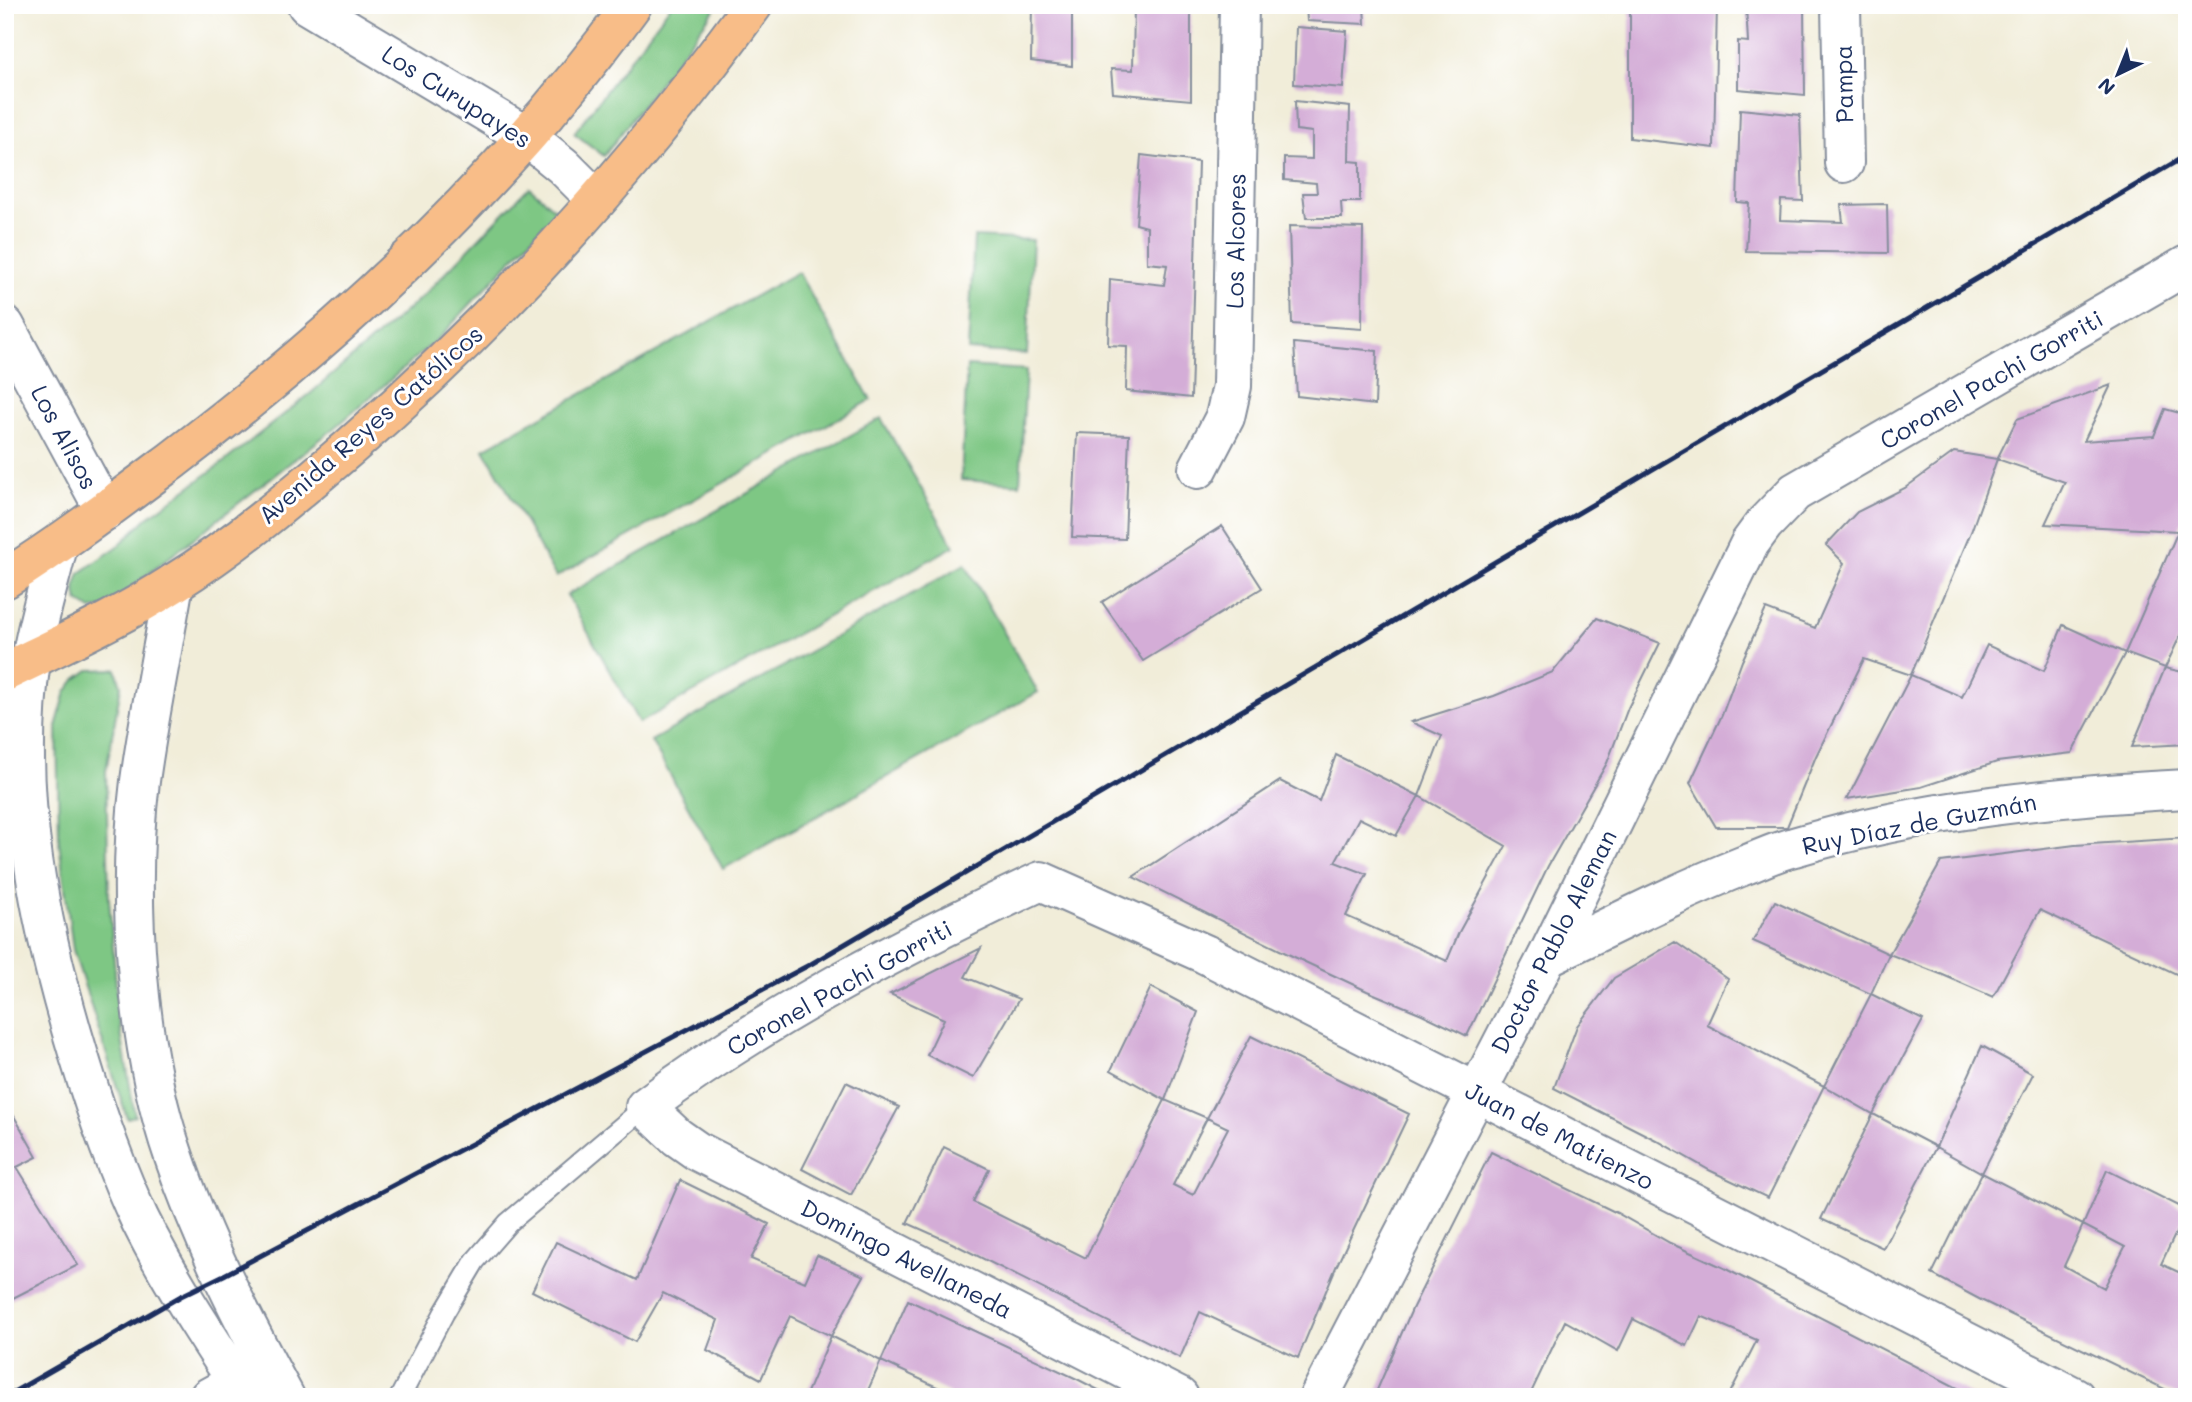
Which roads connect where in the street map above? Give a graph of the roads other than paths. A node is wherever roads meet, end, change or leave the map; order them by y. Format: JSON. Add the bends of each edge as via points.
{"nodes":[{"id":1,"x":307,"y":5,"type":"edge"},
{"id":2,"x":632,"y":5,"type":"edge"},
{"id":3,"x":753,"y":5,"type":"edge"},
{"id":4,"x":1239,"y":5,"type":"edge"},
{"id":5,"x":1842,"y":5,"type":"edge"},
{"id":6,"x":526,"y":136,"type":"junction"},
{"id":7,"x":1844,"y":163,"type":"dead end"},
{"id":8,"x":597,"y":200,"type":"junction"},
{"id":9,"x":2181,"y":276,"type":"edge"},
{"id":10,"x":5,"y":326,"type":"edge"},
{"id":11,"x":1198,"y":469,"type":"dead end"},
{"id":12,"x":1795,"y":492,"type":"joint"},
{"id":13,"x":105,"y":511,"type":"junction"},
{"id":14,"x":58,"y":546,"type":"junction"},
{"id":15,"x":5,"y":579,"type":"edge"},
{"id":16,"x":174,"y":583,"type":"junction"},
{"id":17,"x":18,"y":665,"type":"edge"},
{"id":18,"x":2187,"y":789,"type":"edge"},
{"id":19,"x":1041,"y":881,"type":"joint"},
{"id":20,"x":1548,"y":957,"type":"junction"},
{"id":21,"x":1476,"y":1093,"type":"junction"},
{"id":22,"x":645,"y":1107,"type":"junction"},
{"id":23,"x":261,"y":1389,"type":"edge"},
{"id":24,"x":400,"y":1396,"type":"edge"},
{"id":25,"x":1179,"y":1397,"type":"edge"},
{"id":26,"x":1319,"y":1397,"type":"edge"},
{"id":27,"x":2075,"y":1397,"type":"edge"}],
"edges":[{"from":1,"to":6,"type":"street","name":"Los Curupayes"},
{"from":2,"to":6,"type":"main road"},
{"from":3,"to":8,"type":"main road","name":"Avenida Reyes Católicos"},
{"from":4,"to":11,"type":"street","name":"Los Alcores","via":[[1232,386],[1225,417]]},
{"from":5,"to":7,"type":"street","name":"Pampa"},
{"from":6,"to":8,"type":"street","name":"Los Curupayes"},
{"from":6,"to":13,"type":"main road","via":[[360,305],[282,373]]},
{"from":8,"to":16,"type":"main road","name":"Avenida Reyes Católicos","via":[[483,325],[414,391],[260,521]]},
{"from":9,"to":12,"type":"street","name":"Coronel Pachi Gorriti"},
{"from":10,"to":13,"type":"street","name":"Los Alisos"},
{"from":12,"to":20,"type":"street","name":"Doctor Pablo Aleman","via":[[1750,543]]},
{"from":13,"to":14,"type":"main road"},
{"from":14,"to":15,"type":"main road"},
{"from":14,"to":17,"type":"street"},
{"from":16,"to":17,"type":"main road","name":"Avenida Reyes Católicos"},
{"from":16,"to":23,"type":"street","via":[[140,781],[134,907],[143,1014],[173,1155]]},
{"from":17,"to":23,"type":"street","via":[[26,737],[28,835],[48,945],[98,1119],[140,1219],[181,1296]]},
{"from":18,"to":20,"type":"street","name":"Ruy Díaz de Guzmán","via":[[2021,801],[1792,847],[1698,884]]},
{"from":19,"to":21,"type":"street","name":"Juan de Matienzo","via":[[1205,954]]},
{"from":19,"to":22,"type":"street","name":"Coronel Pachi Gorriti","via":[[869,967],[703,1064]]},
{"from":20,"to":21,"type":"street","name":"Doctor Pablo Aleman"},
{"from":21,"to":26,"type":"street","name":"Doctor Pablo Aleman"},
{"from":21,"to":27,"type":"street","name":"Juan de Matienzo"},
{"from":22,"to":24,"type":"lane","via":[[508,1223],[475,1261]]},
{"from":22,"to":25,"type":"street","name":"Domingo Avellaneda","via":[[697,1151]]}]}
